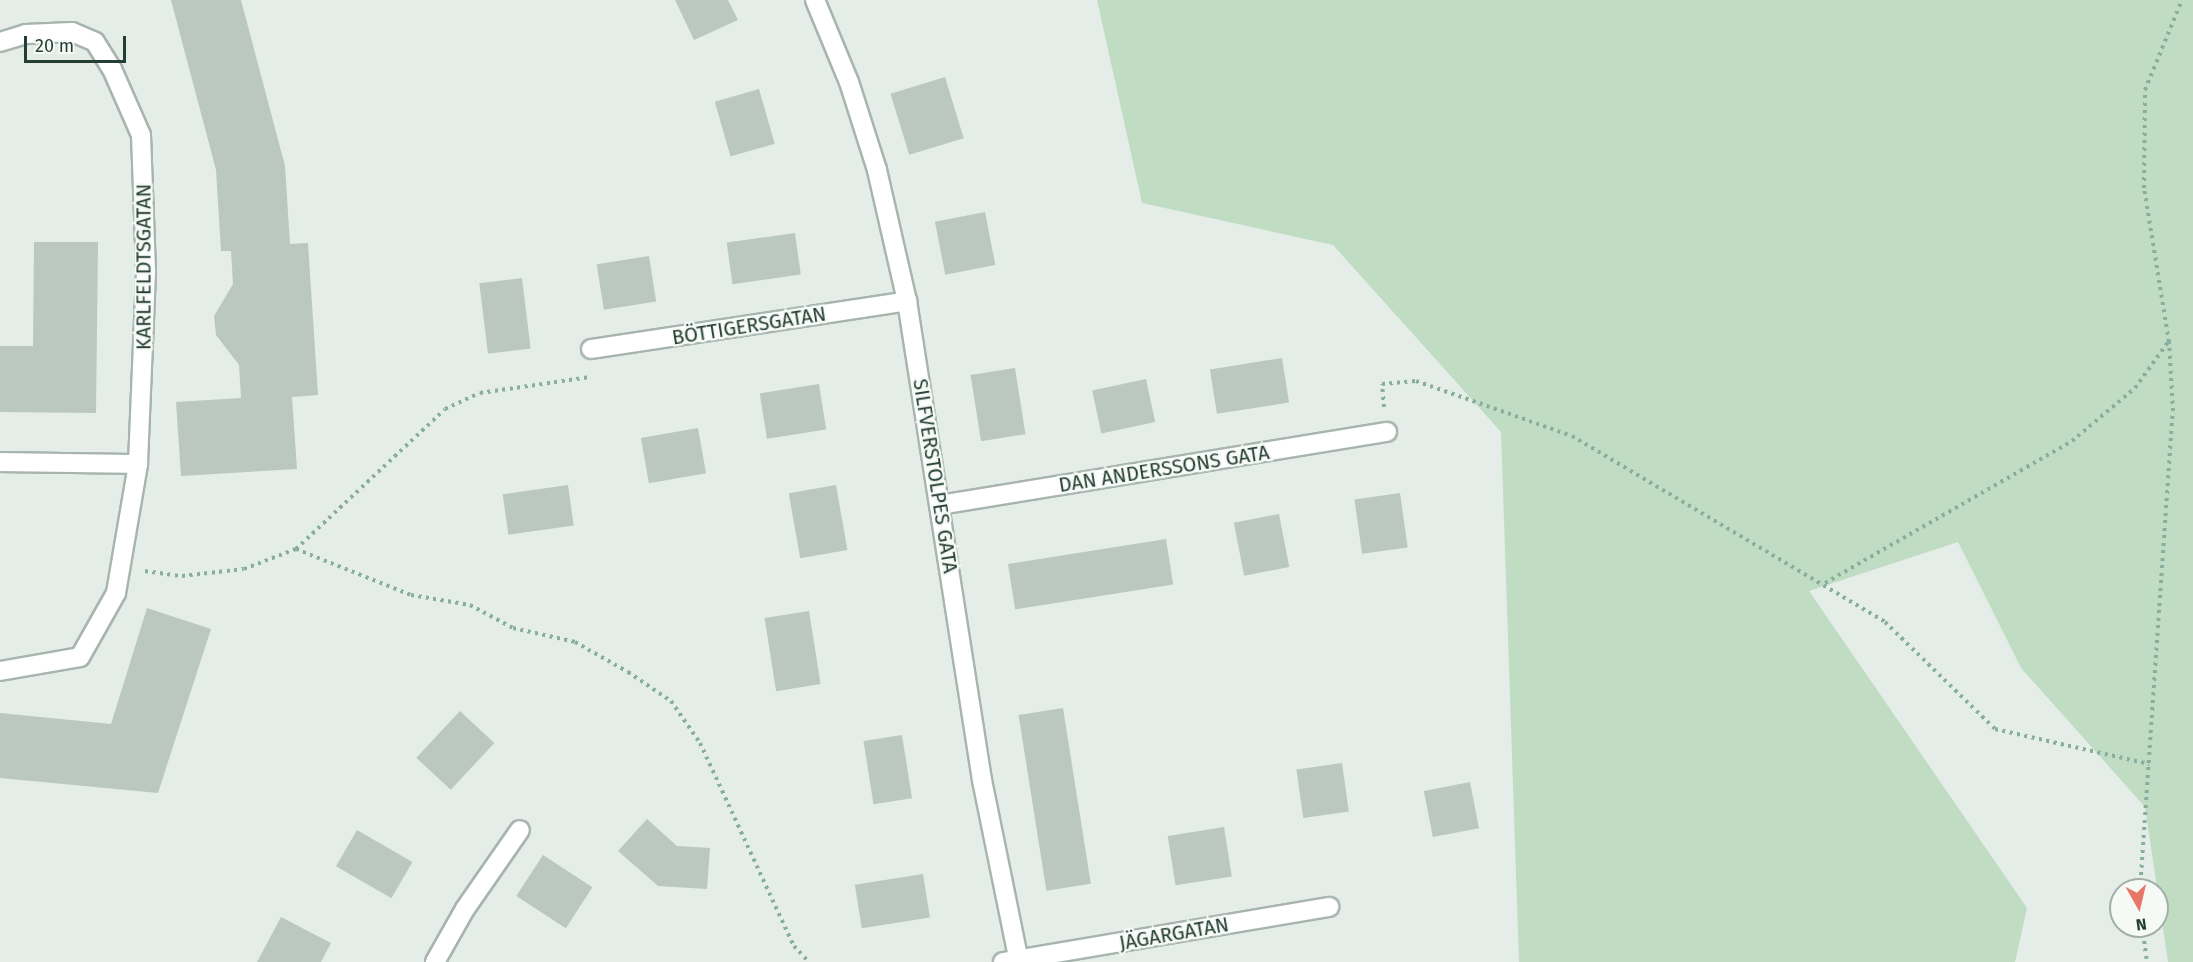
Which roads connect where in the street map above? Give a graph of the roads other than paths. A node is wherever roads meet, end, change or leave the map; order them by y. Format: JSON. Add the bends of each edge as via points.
{"nodes":[{"id":1,"x":815,"y":0,"type":"edge"},
{"id":2,"x":0,"y":42,"type":"edge"},
{"id":3,"x":907,"y":301,"type":"junction"},
{"id":4,"x":591,"y":349,"type":"dead end"},
{"id":5,"x":1387,"y":432,"type":"road end"},
{"id":6,"x":0,"y":462,"type":"edge"},
{"id":7,"x":138,"y":464,"type":"junction"},
{"id":8,"x":940,"y":505,"type":"junction"},
{"id":9,"x":0,"y":671,"type":"edge"},
{"id":10,"x":520,"y":830,"type":"dead end"},
{"id":11,"x":1329,"y":907,"type":"dead end"},
{"id":12,"x":1014,"y":961,"type":"edge"},
{"id":13,"x":435,"y":962,"type":"edge"}],
"edges":[{"from":1,"to":3,"type":"street","name":"SILFVERSTOLPES GATA","via":[[849,82],[877,170]]},
{"from":2,"to":7,"type":"street","name":"KARLFELDTSGATAN","via":[[26,34],[72,32],[95,42],[112,69],[141,135],[146,272]]},
{"from":3,"to":4,"type":"street","name":"BÖTTIGERSGATAN"},
{"from":3,"to":8,"type":"street","name":"SILFVERSTOLPES GATA"},
{"from":5,"to":8,"type":"street","name":"DAN ANDERSSONS GATA"},
{"from":6,"to":7,"type":"street"},
{"from":7,"to":9,"type":"street","name":"KARLFELDTSGATAN","via":[[116,592],[80,657]]},
{"from":8,"to":12,"type":"street","name":"SILFVERSTOLPES GATA"},
{"from":10,"to":13,"type":"street","via":[[465,909]]},
{"from":11,"to":12,"type":"street","name":"JÄGARGATAN"}]}
